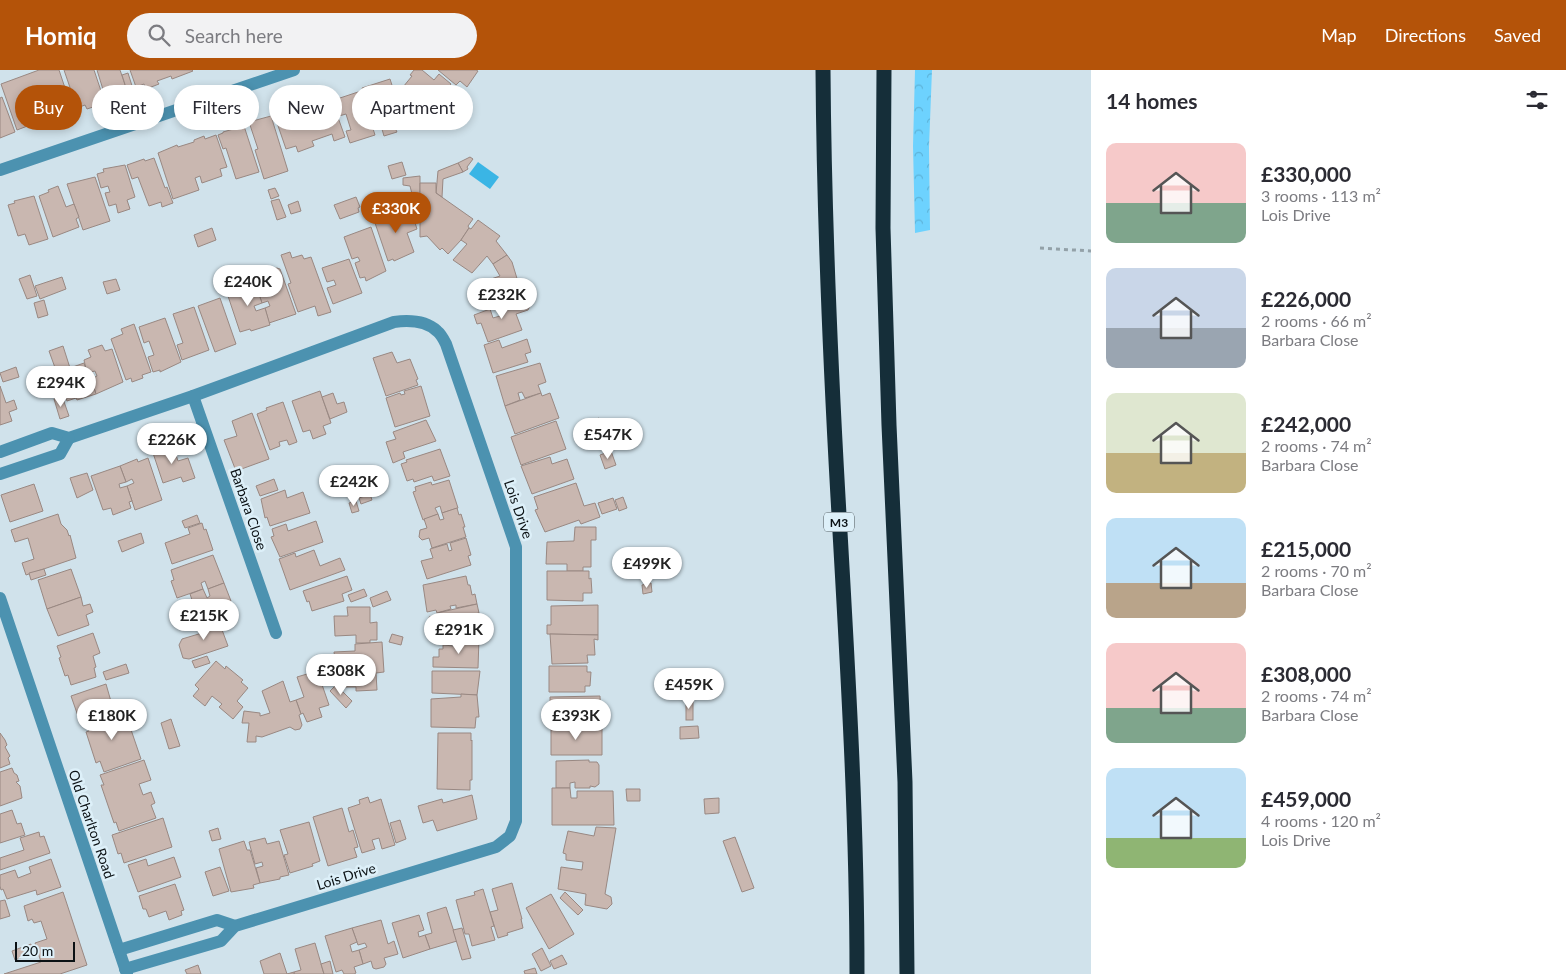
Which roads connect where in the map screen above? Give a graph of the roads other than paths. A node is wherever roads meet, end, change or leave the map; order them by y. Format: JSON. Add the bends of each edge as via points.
{"nodes":[{"id":1,"x":294,"y":70,"type":"edge"},
{"id":2,"x":823,"y":70,"type":"edge"},
{"id":3,"x":884,"y":70,"type":"edge"},
{"id":4,"x":0,"y":170,"type":"edge"},
{"id":5,"x":193,"y":396,"type":"junction"},
{"id":6,"x":69,"y":438,"type":"junction"},
{"id":7,"x":0,"y":452,"type":"edge"},
{"id":8,"x":0,"y":474,"type":"edge"},
{"id":9,"x":0,"y":598,"type":"edge"},
{"id":10,"x":276,"y":633,"type":"dead end"},
{"id":11,"x":235,"y":926,"type":"junction"},
{"id":12,"x":119,"y":950,"type":"junction"},
{"id":13,"x":125,"y":972,"type":"edge"},
{"id":14,"x":857,"y":974,"type":"edge"},
{"id":15,"x":907,"y":974,"type":"edge"}],
"edges":[{"from":1,"to":4,"type":"street"},
{"from":2,"to":14,"type":"highway","number":"M3","via":[[826,234],[850,696]]},
{"from":3,"to":15,"type":"highway","via":[[883,228],[905,782]]},
{"from":5,"to":6,"type":"street","name":"Lois Drive"},
{"from":5,"to":10,"type":"street","name":"Barbara Close"},
{"from":5,"to":11,"type":"street","name":"Lois Drive","via":[[394,322],[411,320],[425,324],[438,331],[446,344],[516,547],[516,821],[510,836],[496,847]]},
{"from":6,"to":7,"type":"street","name":"Lois Drive","via":[[52,434]]},
{"from":6,"to":8,"type":"street","via":[[60,454]]},
{"from":9,"to":12,"type":"street","name":"Old Charlton Road"},
{"from":11,"to":12,"type":"street","name":"Lois Drive","via":[[217,920]]},
{"from":11,"to":13,"type":"street","name":"Lois Drive","via":[[221,942]]},
{"from":12,"to":13,"type":"street","name":"Old Charlton Road"}]}
